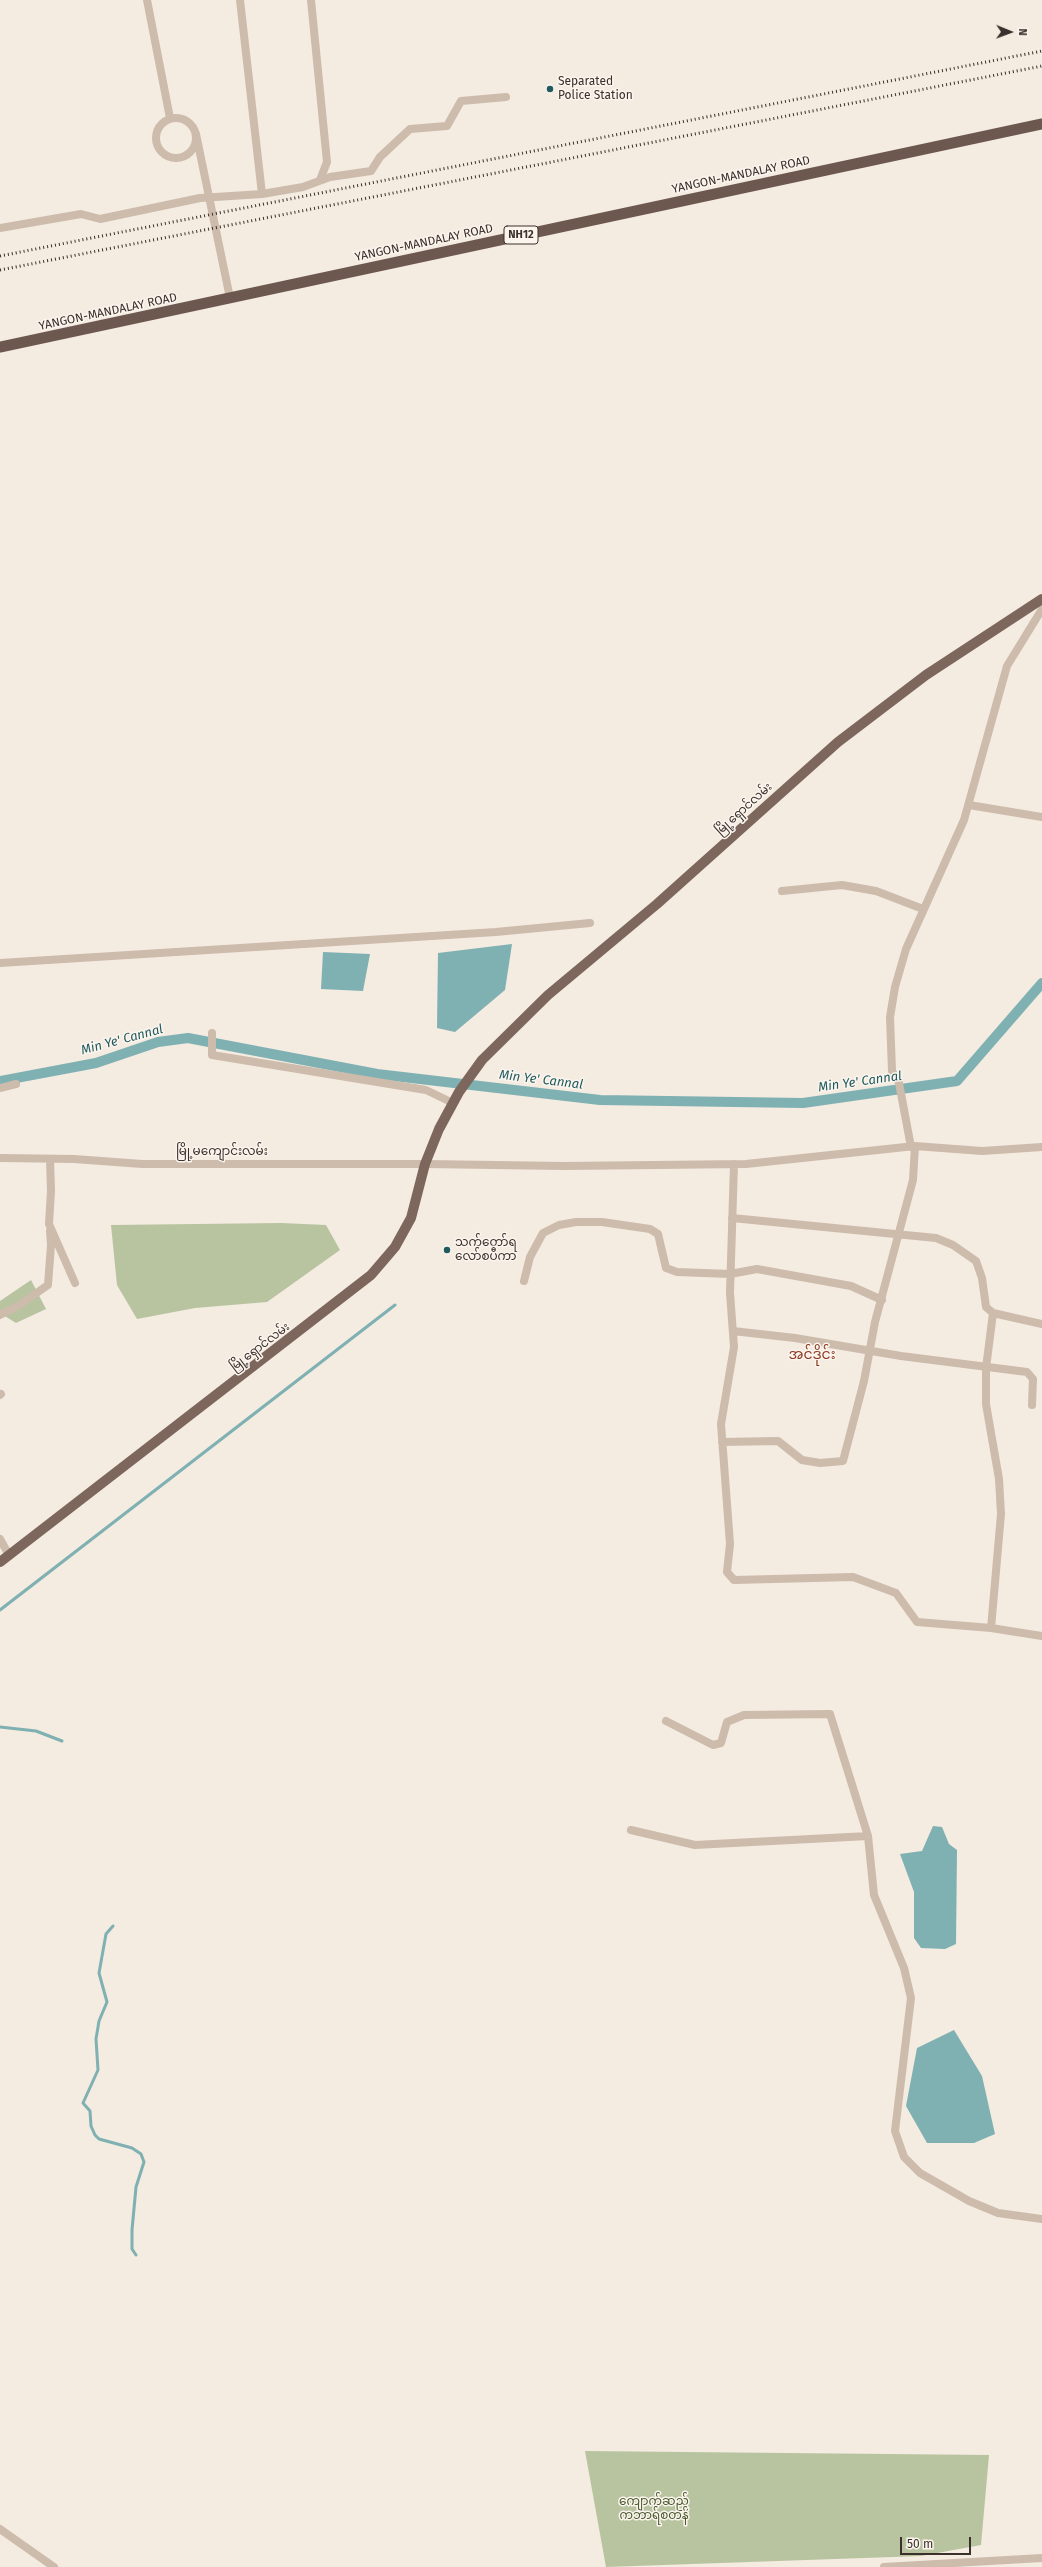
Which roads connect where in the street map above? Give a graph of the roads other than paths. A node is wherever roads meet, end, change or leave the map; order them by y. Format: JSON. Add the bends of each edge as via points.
{"nodes":[{"id":1,"x":147,"y":0,"type":"edge"},
{"id":2,"x":240,"y":0,"type":"edge"},
{"id":3,"x":311,"y":0,"type":"edge"},
{"id":4,"x":506,"y":97,"type":"dead end"},
{"id":5,"x":170,"y":118,"type":"junction"},
{"id":6,"x":1042,"y":124,"type":"edge"},
{"id":7,"x":196,"y":134,"type":"junction"},
{"id":8,"x":320,"y":180,"type":"junction"},
{"id":9,"x":262,"y":194,"type":"junction"},
{"id":10,"x":209,"y":198,"type":"junction"},
{"id":11,"x":0,"y":228,"type":"edge"},
{"id":12,"x":230,"y":298,"type":"junction"},
{"id":13,"x":0,"y":348,"type":"edge"},
{"id":14,"x":1042,"y":600,"type":"edge"},
{"id":15,"x":1042,"y":609,"type":"edge"},
{"id":16,"x":969,"y":805,"type":"junction"},
{"id":17,"x":1042,"y":817,"type":"edge"},
{"id":18,"x":782,"y":891,"type":"dead end"},
{"id":19,"x":923,"y":909,"type":"junction"},
{"id":20,"x":590,"y":923,"type":"dead end"},
{"id":21,"x":0,"y":963,"type":"edge"},
{"id":22,"x":212,"y":1033,"type":"dead end"},
{"id":23,"x":16,"y":1084,"type":"dead end"},
{"id":24,"x":0,"y":1088,"type":"edge"},
{"id":25,"x":453,"y":1103,"type":"junction"},
{"id":26,"x":913,"y":1147,"type":"junction"},
{"id":27,"x":1042,"y":1147,"type":"edge"},
{"id":28,"x":0,"y":1158,"type":"edge"},
{"id":29,"x":50,"y":1159,"type":"junction"},
{"id":30,"x":425,"y":1164,"type":"junction"},
{"id":31,"x":734,"y":1164,"type":"junction"},
{"id":32,"x":732,"y":1218,"type":"junction"},
{"id":33,"x":49,"y":1224,"type":"junction"},
{"id":34,"x":900,"y":1234,"type":"junction"},
{"id":35,"x":730,"y":1274,"type":"junction"},
{"id":36,"x":524,"y":1281,"type":"dead end"},
{"id":37,"x":75,"y":1283,"type":"dead end"},
{"id":38,"x":882,"y":1300,"type":"junction"},
{"id":39,"x":993,"y":1313,"type":"junction"},
{"id":40,"x":0,"y":1315,"type":"edge"},
{"id":41,"x":1042,"y":1324,"type":"edge"},
{"id":42,"x":733,"y":1331,"type":"junction"},
{"id":43,"x":870,"y":1350,"type":"junction"},
{"id":44,"x":986,"y":1368,"type":"junction"},
{"id":45,"x":1032,"y":1405,"type":"dead end"},
{"id":46,"x":722,"y":1442,"type":"junction"},
{"id":47,"x":0,"y":1539,"type":"edge"},
{"id":48,"x":9,"y":1555,"type":"junction"},
{"id":49,"x":0,"y":1562,"type":"edge"},
{"id":50,"x":991,"y":1628,"type":"junction"},
{"id":51,"x":1042,"y":1636,"type":"edge"},
{"id":52,"x":666,"y":1721,"type":"dead end"},
{"id":53,"x":631,"y":1830,"type":"dead end"},
{"id":54,"x":868,"y":1836,"type":"junction"},
{"id":55,"x":1042,"y":2219,"type":"edge"},
{"id":56,"x":0,"y":2529,"type":"edge"},
{"id":57,"x":1042,"y":2558,"type":"edge"},
{"id":58,"x":950,"y":2565,"type":"edge"},
{"id":59,"x":54,"y":2567,"type":"edge"},
{"id":60,"x":884,"y":2567,"type":"edge"}],
"edges":[{"from":1,"to":5,"type":"street"},
{"from":2,"to":9,"type":"street"},
{"from":3,"to":8,"type":"street","via":[[327,162]]},
{"from":4,"to":8,"type":"street","via":[[461,101],[447,126],[410,129],[380,157],[371,171]]},
{"from":5,"to":7,"type":"street","via":[[184,119],[190,123]]},
{"from":5,"to":7,"type":"street","via":[[159,127],[155,140],[157,147],[167,157],[180,159],[191,152]]},
{"from":6,"to":12,"type":"highway","name":"YANGON-MANDALAY ROAD","number":"NH12"},
{"from":7,"to":10,"type":"street"},
{"from":8,"to":9,"type":"street","via":[[303,187]]},
{"from":9,"to":10,"type":"street"},
{"from":10,"to":11,"type":"street","via":[[100,218],[81,214]]},
{"from":10,"to":12,"type":"street"},
{"from":12,"to":13,"type":"highway","name":"YANGON-MANDALAY ROAD","number":"NH12"},
{"from":14,"to":25,"type":"main road","name":"မြို့ရှောင်လမ်း","via":[[926,674],[838,742],[657,904],[548,995],[482,1060]]},
{"from":15,"to":16,"type":"street","via":[[1007,666]]},
{"from":16,"to":17,"type":"street"},
{"from":16,"to":19,"type":"street"},
{"from":18,"to":19,"type":"street","via":[[842,885],[876,891]]},
{"from":19,"to":26,"type":"street","via":[[894,987],[890,1017],[892,1071],[899,1083]]},
{"from":20,"to":21,"type":"street","via":[[496,932]]},
{"from":22,"to":25,"type":"street","via":[[212,1055],[426,1090]]},
{"from":23,"to":24,"type":"street"},
{"from":25,"to":30,"type":"main road","name":"မြို့ရှောင်လမ်း"},
{"from":26,"to":27,"type":"street","name":"မြို့မကျောင်းလမ်း","via":[[982,1151]]},
{"from":26,"to":31,"type":"street","name":"မြို့မကျောင်းလမ်း"},
{"from":26,"to":34,"type":"street","via":[[913,1180]]},
{"from":28,"to":29,"type":"street","name":"မြို့မကျောင်းလမ်း"},
{"from":29,"to":30,"type":"street","name":"မြို့မကျောင်းလမ်း","via":[[142,1164]]},
{"from":29,"to":33,"type":"street","via":[[52,1191]]},
{"from":30,"to":31,"type":"street","name":"မြို့မကျောင်းလမ်း"},
{"from":30,"to":48,"type":"main road","name":"မြို့ရှောင်လမ်း","via":[[410,1218],[395,1247],[372,1276]]},
{"from":31,"to":32,"type":"street"},
{"from":32,"to":34,"type":"street"},
{"from":32,"to":35,"type":"street"},
{"from":33,"to":37,"type":"street"},
{"from":33,"to":40,"type":"street","via":[[51,1245],[48,1285]]},
{"from":34,"to":38,"type":"street"},
{"from":34,"to":39,"type":"street","via":[[936,1238],[953,1245],[976,1261],[982,1278],[986,1307]]},
{"from":35,"to":36,"type":"street","via":[[696,1274],[666,1268],[658,1234],[650,1229],[576,1222],[559,1225],[543,1233],[533,1251]]},
{"from":35,"to":38,"type":"street","via":[[757,1269],[813,1278],[851,1286]]},
{"from":35,"to":42,"type":"street"},
{"from":38,"to":43,"type":"street"},
{"from":39,"to":41,"type":"street"},
{"from":39,"to":44,"type":"street"},
{"from":42,"to":43,"type":"street"},
{"from":42,"to":46,"type":"street","via":[[734,1347],[721,1424]]},
{"from":43,"to":44,"type":"street"},
{"from":43,"to":46,"type":"street","via":[[843,1461],[820,1463],[802,1460],[778,1441]]},
{"from":44,"to":45,"type":"street","via":[[1027,1372],[1033,1379]]},
{"from":44,"to":50,"type":"street","via":[[986,1404],[999,1479],[1001,1514]]},
{"from":46,"to":50,"type":"street","via":[[730,1544],[727,1572],[734,1580],[853,1577],[896,1593],[917,1622]]},
{"from":47,"to":48,"type":"street"},
{"from":48,"to":49,"type":"main road","name":"မြို့ရှောင်လမ်း"},
{"from":50,"to":51,"type":"street"},
{"from":52,"to":54,"type":"street","via":[[713,1745],[721,1743],[728,1722],[744,1715],[830,1714]]},
{"from":53,"to":54,"type":"street","via":[[695,1845]]},
{"from":54,"to":55,"type":"street","via":[[874,1895],[904,1968],[910,1998],[895,2131],[904,2157],[920,2173],[969,2201],[998,2213]]},
{"from":56,"to":59,"type":"street"},
{"from":57,"to":58,"type":"street"},
{"from":58,"to":60,"type":"street"}]}
